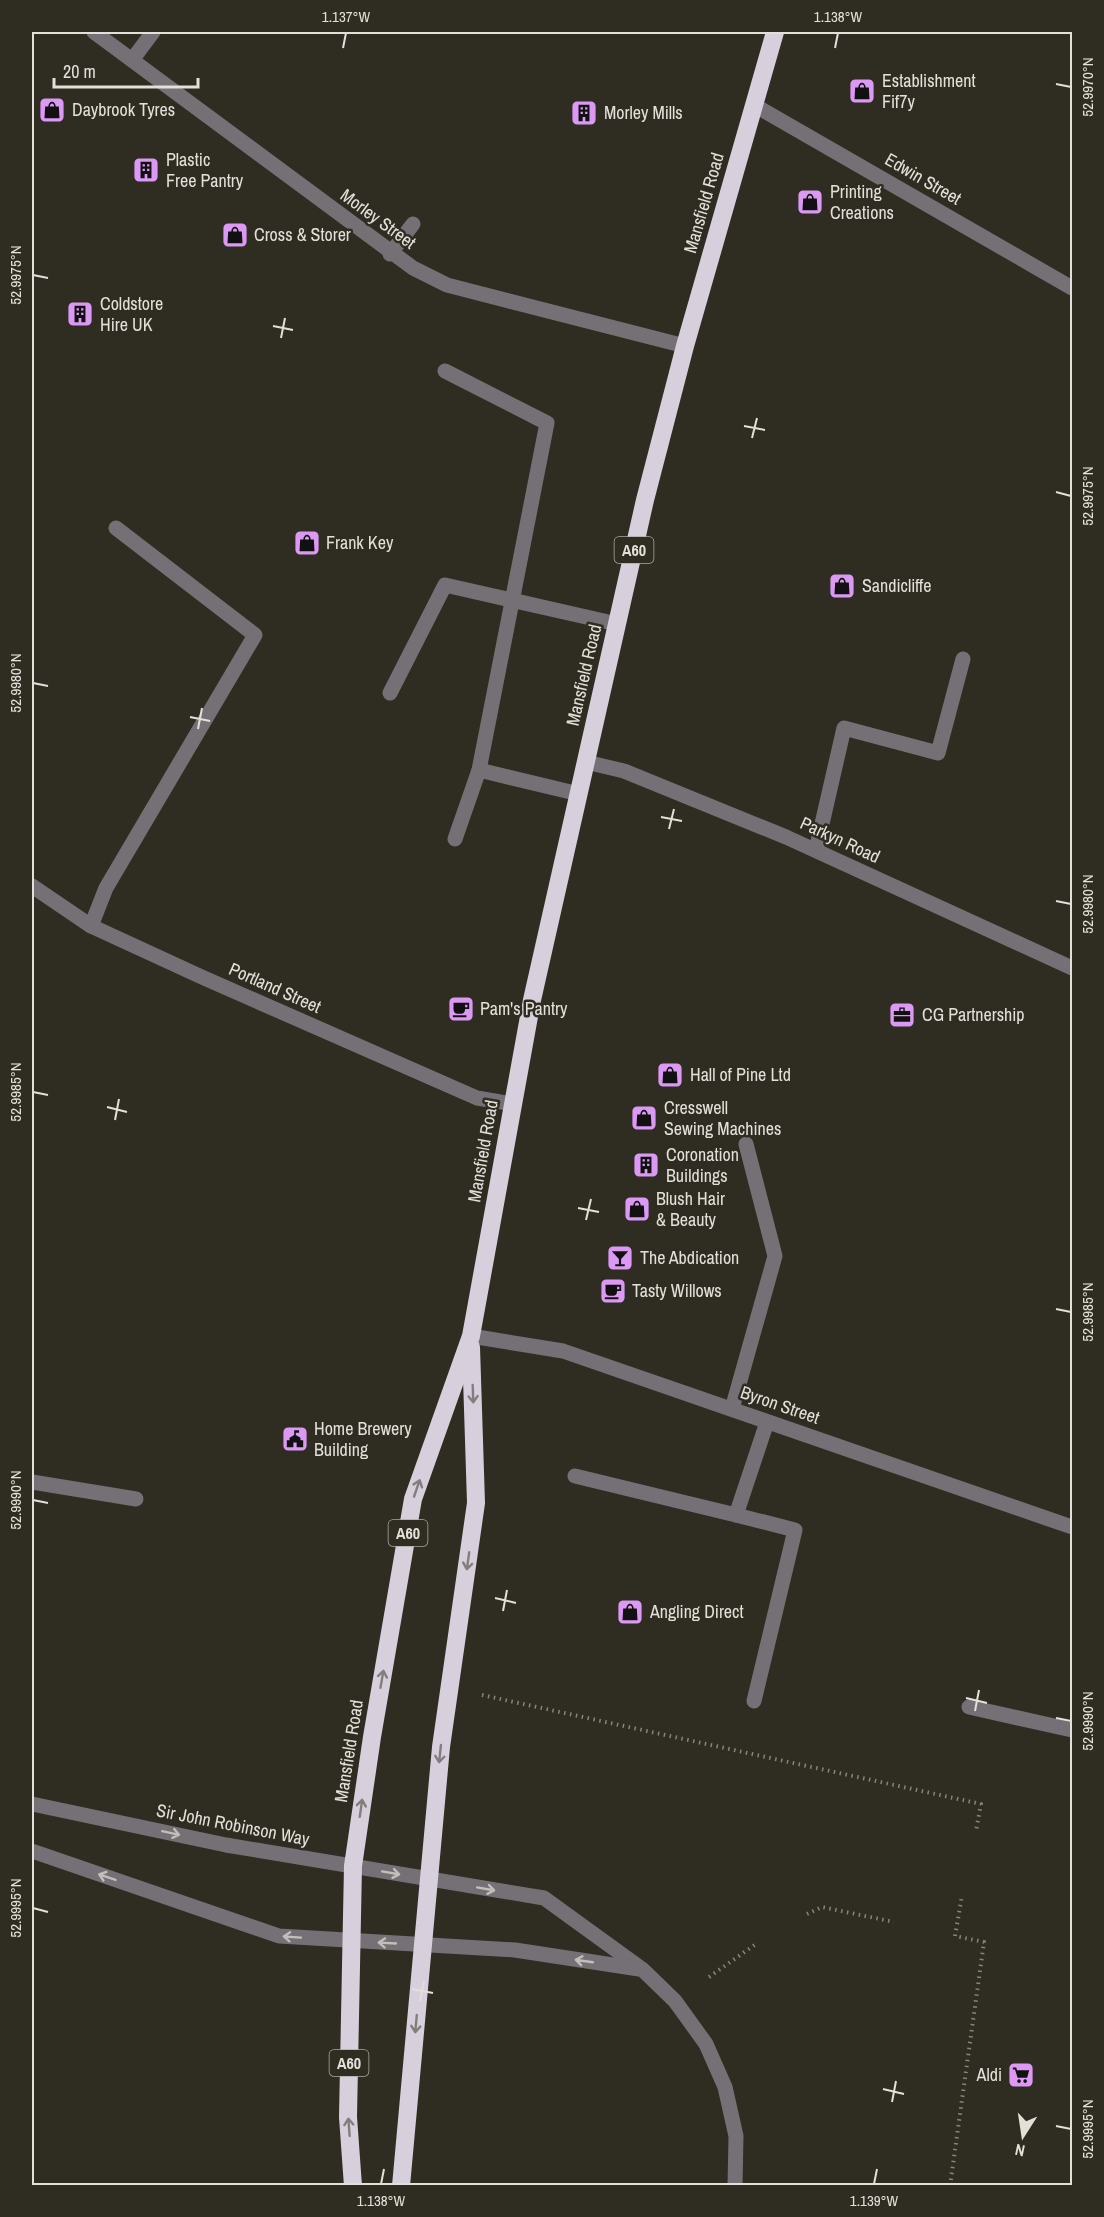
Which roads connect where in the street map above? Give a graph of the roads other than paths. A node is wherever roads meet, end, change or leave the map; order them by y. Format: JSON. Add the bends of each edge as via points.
{"nodes":[{"id":1,"x":94,"y":32,"type":"edge"},
{"id":2,"x":153,"y":32,"type":"edge"},
{"id":3,"x":775,"y":32,"type":"edge"},
{"id":4,"x":132,"y":60,"type":"junction"},
{"id":5,"x":754,"y":105,"type":"junction"},
{"id":6,"x":412,"y":224,"type":"dead end"},
{"id":7,"x":390,"y":254,"type":"junction"},
{"id":8,"x":1072,"y":288,"type":"edge"},
{"id":9,"x":685,"y":346,"type":"junction"},
{"id":10,"x":445,"y":371,"type":"dead end"},
{"id":11,"x":116,"y":528,"type":"dead end"},
{"id":12,"x":512,"y":601,"type":"junction"},
{"id":13,"x":617,"y":624,"type":"junction"},
{"id":14,"x":963,"y":660,"type":"dead end"},
{"id":15,"x":390,"y":693,"type":"dead end"},
{"id":16,"x":586,"y":762,"type":"junction"},
{"id":17,"x":479,"y":770,"type":"junction"},
{"id":18,"x":579,"y":794,"type":"junction"},
{"id":19,"x":455,"y":839,"type":"dead end"},
{"id":20,"x":816,"y":850,"type":"junction"},
{"id":21,"x":32,"y":886,"type":"edge"},
{"id":22,"x":91,"y":926,"type":"junction"},
{"id":23,"x":1072,"y":968,"type":"edge"},
{"id":24,"x":513,"y":1104,"type":"junction"},
{"id":25,"x":746,"y":1144,"type":"dead end"},
{"id":26,"x":471,"y":1336,"type":"junction"},
{"id":27,"x":732,"y":1409,"type":"junction"},
{"id":28,"x":768,"y":1422,"type":"junction"},
{"id":29,"x":574,"y":1476,"type":"dead end"},
{"id":30,"x":32,"y":1482,"type":"edge"},
{"id":31,"x":136,"y":1499,"type":"dead end"},
{"id":32,"x":736,"y":1515,"type":"junction"},
{"id":33,"x":1072,"y":1527,"type":"edge"},
{"id":34,"x":754,"y":1701,"type":"dead end"},
{"id":35,"x":969,"y":1707,"type":"dead end"},
{"id":36,"x":1072,"y":1730,"type":"edge"},
{"id":37,"x":32,"y":1804,"type":"edge"},
{"id":38,"x":32,"y":1851,"type":"edge"},
{"id":39,"x":353,"y":1866,"type":"junction"},
{"id":40,"x":428,"y":1879,"type":"junction"},
{"id":41,"x":351,"y":1941,"type":"junction"},
{"id":42,"x":423,"y":1945,"type":"junction"},
{"id":43,"x":642,"y":1969,"type":"junction"},
{"id":44,"x":353,"y":2186,"type":"edge"},
{"id":45,"x":400,"y":2186,"type":"edge"},
{"id":46,"x":735,"y":2186,"type":"edge"}],
"edges":[{"from":1,"to":4,"type":"street","name":"Morley Street"},
{"from":2,"to":4,"type":"street"},
{"from":3,"to":5,"type":"highway","name":"Mansfield Road","number":"A60"},
{"from":4,"to":7,"type":"street","name":"Morley Street"},
{"from":5,"to":8,"type":"street","name":"Edwin Street"},
{"from":5,"to":9,"type":"highway","name":"Mansfield Road","number":"A60"},
{"from":6,"to":7,"type":"street"},
{"from":7,"to":9,"type":"street","name":"Morley Street","via":[[447,285]]},
{"from":9,"to":13,"type":"highway","name":"Mansfield Road","number":"A60"},
{"from":10,"to":12,"type":"street","via":[[547,423]]},
{"from":11,"to":22,"type":"street","via":[[255,635],[106,888]]},
{"from":12,"to":13,"type":"street"},
{"from":12,"to":15,"type":"street","via":[[445,585]]},
{"from":12,"to":17,"type":"street"},
{"from":13,"to":16,"type":"highway","name":"Mansfield Road","number":"A60"},
{"from":14,"to":20,"type":"street","via":[[938,753],[844,728]]},
{"from":16,"to":18,"type":"highway","name":"Mansfield Road","number":"A60"},
{"from":16,"to":20,"type":"street","name":"Parkyn Road","via":[[624,771]]},
{"from":17,"to":18,"type":"street"},
{"from":17,"to":19,"type":"street"},
{"from":18,"to":24,"type":"highway","name":"Mansfield Road","number":"A60","via":[[532,1000]]},
{"from":20,"to":23,"type":"street","name":"Parkyn Road"},
{"from":21,"to":22,"type":"street","name":"Portland Street"},
{"from":22,"to":24,"type":"street","name":"Portland Street","via":[[477,1098]]},
{"from":24,"to":26,"type":"highway","name":"Mansfield Road","number":"A60"},
{"from":25,"to":27,"type":"street","via":[[775,1256]]},
{"from":26,"to":27,"type":"street","name":"Byron Street","via":[[563,1351]]},
{"from":39,"to":26,"type":"highway","name":"Mansfield Road","number":"A60","one_way":true,"via":[[413,1499]]},
{"from":26,"to":40,"type":"highway","name":"Mansfield Road","number":"A60","one_way":true,"via":[[476,1503],[441,1747]]},
{"from":27,"to":28,"type":"street","name":"Byron Street"},
{"from":28,"to":32,"type":"street"},
{"from":28,"to":33,"type":"street","name":"Byron Street"},
{"from":29,"to":32,"type":"street"},
{"from":30,"to":31,"type":"street"},
{"from":32,"to":34,"type":"street","via":[[795,1530]]},
{"from":35,"to":36,"type":"street"},
{"from":37,"to":39,"type":"street","name":"Sir John Robinson Way","one_way":true,"via":[[226,1845]]},
{"from":41,"to":38,"type":"street","one_way":true,"via":[[279,1936]]},
{"from":39,"to":40,"type":"street","name":"Sir John Robinson Way","one_way":true},
{"from":39,"to":41,"type":"highway","name":"Mansfield Road","number":"A60"},
{"from":40,"to":42,"type":"highway","name":"Mansfield Road","number":"A60"},
{"from":40,"to":43,"type":"street","name":"Sir John Robinson Way","one_way":true,"via":[[544,1898]]},
{"from":42,"to":41,"type":"street","one_way":true},
{"from":44,"to":41,"type":"highway","name":"Mansfield Road","number":"A60","one_way":true,"via":[[348,2117]]},
{"from":43,"to":42,"type":"street","one_way":true,"via":[[515,1950]]},
{"from":42,"to":45,"type":"highway","name":"Mansfield Road","number":"A60","one_way":true},
{"from":43,"to":46,"type":"street","name":"Sir John Robinson Way","via":[[675,2001],[706,2044],[720,2076],[736,2136]]}]}
